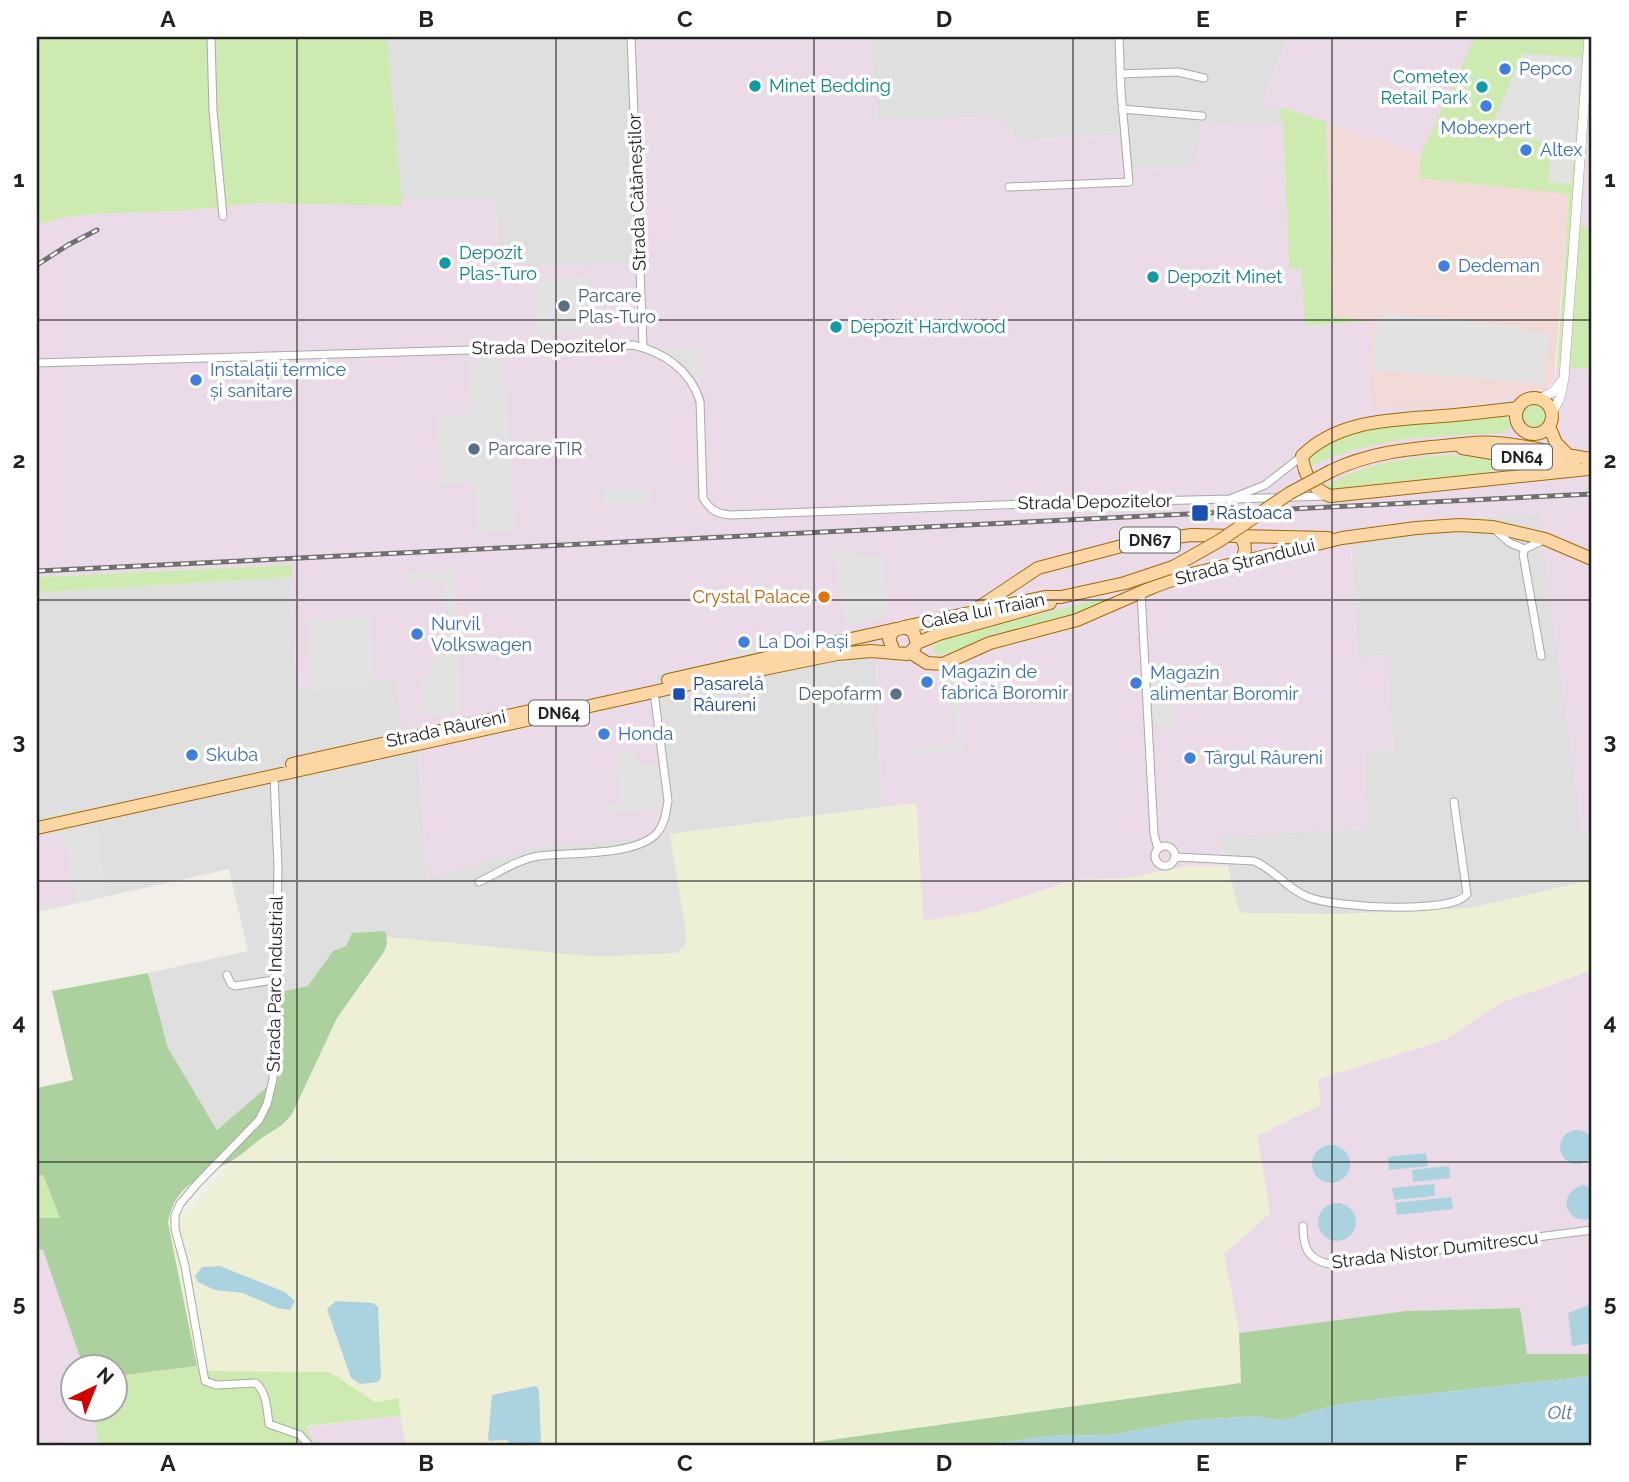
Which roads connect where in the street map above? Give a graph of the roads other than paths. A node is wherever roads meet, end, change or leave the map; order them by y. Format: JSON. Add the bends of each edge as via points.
{"nodes":[{"id":1,"x":211,"y":37,"type":"edge"},
{"id":2,"x":631,"y":37,"type":"edge"},
{"id":3,"x":1119,"y":37,"type":"edge"},
{"id":4,"x":1589,"y":37,"type":"edge"},
{"id":5,"x":1120,"y":74,"type":"junction"},
{"id":6,"x":1204,"y":78,"type":"dead end"},
{"id":7,"x":1122,"y":109,"type":"junction"},
{"id":8,"x":1202,"y":116,"type":"dead end"},
{"id":9,"x":1009,"y":187,"type":"dead end"},
{"id":10,"x":223,"y":216,"type":"dead end"},
{"id":11,"x":643,"y":347,"type":"junction"},
{"id":12,"x":37,"y":363,"type":"edge"},
{"id":13,"x":1563,"y":379,"type":"junction"},
{"id":14,"x":1539,"y":399,"type":"junction"},
{"id":15,"x":1518,"y":408,"type":"junction"},
{"id":16,"x":1550,"y":420,"type":"junction"},
{"id":17,"x":1518,"y":424,"type":"junction"},
{"id":18,"x":1499,"y":448,"type":"junction"},
{"id":19,"x":1302,"y":456,"type":"junction"},
{"id":20,"x":1571,"y":457,"type":"junction"},
{"id":21,"x":1591,"y":466,"type":"edge"},
{"id":22,"x":1502,"y":477,"type":"junction"},
{"id":23,"x":1330,"y":496,"type":"junction"},
{"id":24,"x":1230,"y":499,"type":"junction"},
{"id":25,"x":1493,"y":527,"type":"junction"},
{"id":26,"x":1238,"y":534,"type":"junction"},
{"id":27,"x":1342,"y":538,"type":"junction"},
{"id":28,"x":1545,"y":539,"type":"junction"},
{"id":29,"x":1525,"y":548,"type":"junction"},
{"id":30,"x":1592,"y":557,"type":"edge"},
{"id":31,"x":1236,"y":564,"type":"junction"},
{"id":32,"x":1141,"y":592,"type":"junction"},
{"id":33,"x":1061,"y":597,"type":"junction"},
{"id":34,"x":975,"y":610,"type":"junction"},
{"id":35,"x":900,"y":628,"type":"junction"},
{"id":36,"x":914,"y":648,"type":"junction"},
{"id":37,"x":894,"y":651,"type":"junction"},
{"id":38,"x":1541,"y":656,"type":"dead end"},
{"id":39,"x":654,"y":692,"type":"junction"},
{"id":40,"x":302,"y":762,"type":"junction"},
{"id":41,"x":238,"y":776,"type":"junction"},
{"id":42,"x":274,"y":777,"type":"junction"},
{"id":43,"x":1454,"y":802,"type":"dead end"},
{"id":44,"x":37,"y":819,"type":"edge"},
{"id":45,"x":37,"y":828,"type":"edge"},
{"id":46,"x":1158,"y":849,"type":"junction"},
{"id":47,"x":1176,"y":857,"type":"junction"},
{"id":48,"x":479,"y":882,"type":"dead end"},
{"id":49,"x":228,"y":975,"type":"dead end"},
{"id":50,"x":274,"y":980,"type":"junction"},
{"id":51,"x":1303,"y":1226,"type":"dead end"},
{"id":52,"x":1592,"y":1230,"type":"edge"},
{"id":53,"x":309,"y":1445,"type":"edge"}],
"edges":[{"from":1,"to":10,"type":"street"},
{"from":2,"to":11,"type":"street","name":"Strada Cătăneștilor"},
{"from":3,"to":5,"type":"street"},
{"from":4,"to":13,"type":"street"},
{"from":5,"to":6,"type":"street","via":[[1178,72]]},
{"from":5,"to":7,"type":"street"},
{"from":7,"to":8,"type":"street"},
{"from":7,"to":9,"type":"street","via":[[1129,182]]},
{"from":11,"to":12,"type":"street","name":"Strada Depozitelor","via":[[609,344]]},
{"from":11,"to":24,"type":"street","name":"Strada Depozitelor","via":[[673,362],[695,388],[700,401],[704,498],[720,514]]},
{"from":13,"to":14,"type":"street","via":[[1553,392]]},
{"from":13,"to":16,"type":"street"},
{"from":14,"to":15,"type":"main road","via":[[1529,398]]},
{"from":14,"to":16,"type":"main road","via":[[1548,404]]},
{"from":15,"to":17,"type":"main road"},
{"from":15,"to":19,"type":"main road","via":[[1363,425],[1323,439]]},
{"from":16,"to":17,"type":"main road","via":[[1533,434]]},
{"from":16,"to":20,"type":"main road","via":[[1556,443]]},
{"from":17,"to":18,"type":"main road"},
{"from":18,"to":20,"type":"main road","name":"Calea lui Traian","number":"DN64"},
{"from":18,"to":21,"type":"main road","name":"Calea lui Traian","number":"DN64"},
{"from":18,"to":22,"type":"main road","via":[[1506,464]]},
{"from":18,"to":33,"type":"main road","name":"Calea lui Traian","number":"DN64","bridge":true,"via":[[1429,446],[1356,460],[1290,493],[1173,567]]},
{"from":19,"to":23,"type":"main road","via":[[1312,485]]},
{"from":19,"to":24,"type":"street","name":"Strada Depozitelor","via":[[1265,485]]},
{"from":20,"to":21,"type":"main road","name":"Calea lui Traian","number":"DN64"},
{"from":21,"to":22,"type":"main road"},
{"from":22,"to":23,"type":"main road"},
{"from":23,"to":24,"type":"street"},
{"from":25,"to":27,"type":"main road","name":"Strada Ștrandului","number":"DN67","via":[[1442,525]]},
{"from":25,"to":28,"type":"main road","name":"Strada Ștrandului","number":"DN67"},
{"from":25,"to":29,"type":"street","via":[[1510,543]]},
{"from":26,"to":27,"type":"main road","number":"DN67"},
{"from":26,"to":31,"type":"main road","via":[[1246,549]]},
{"from":26,"to":34,"type":"main road","number":"DN67","via":[[1170,536],[1044,566]]},
{"from":27,"to":31,"type":"main road","name":"Strada Ștrandului","number":"DN67"},
{"from":28,"to":29,"type":"street"},
{"from":28,"to":30,"type":"main road","name":"Strada Ștrandului","number":"DN67"},
{"from":29,"to":38,"type":"street"},
{"from":31,"to":32,"type":"main road","name":"Strada Ștrandului","number":"DN67"},
{"from":32,"to":36,"type":"main road","name":"Strada Ștrandului","number":"DN67","via":[[1077,620],[990,643],[943,664],[922,662]]},
{"from":32,"to":46,"type":"street"},
{"from":33,"to":34,"type":"main road","name":"Calea lui Traian","number":"DN64"},
{"from":33,"to":36,"type":"main road","name":"Calea lui Traian","number":"DN64","via":[[1047,605],[939,634]]},
{"from":34,"to":35,"type":"main road","name":"Calea lui Traian","number":"DN67"},
{"from":35,"to":36,"type":"main road","via":[[913,631]]},
{"from":35,"to":37,"type":"main road","via":[[889,639]]},
{"from":35,"to":40,"type":"main road","name":"Strada Râureni","number":"DN64"},
{"from":36,"to":37,"type":"main road","number":"DN64","via":[[903,655]]},
{"from":37,"to":39,"type":"main road","name":"Strada Râureni","number":"DN64","via":[[837,654]]},
{"from":39,"to":42,"type":"main road","name":"Strada Râureni","number":"DN64"},
{"from":39,"to":48,"type":"street","via":[[668,801],[656,834],[611,850],[527,859]]},
{"from":40,"to":41,"type":"main road","name":"Strada Râureni","number":"DN64"},
{"from":40,"to":42,"type":"street"},
{"from":41,"to":42,"type":"street","via":[[268,773]]},
{"from":41,"to":44,"type":"main road","name":"Strada Râureni","number":"DN64"},
{"from":42,"to":45,"type":"main road","name":"Strada Râureni","number":"DN64"},
{"from":42,"to":50,"type":"street","name":"Strada Parc Industrial","via":[[278,867]]},
{"from":43,"to":47,"type":"street","via":[[1467,894],[1448,905],[1327,903],[1300,894],[1254,861]]},
{"from":46,"to":47,"type":"street","via":[[1171,848]]},
{"from":46,"to":47,"type":"street","via":[[1155,856],[1160,865],[1171,865]]},
{"from":49,"to":50,"type":"street","via":[[235,986]]},
{"from":50,"to":53,"type":"street","name":"Strada Parc Industrial","via":[[273,1079],[267,1104],[251,1129],[180,1204],[175,1229],[205,1381],[216,1385],[256,1383],[262,1388],[269,1424],[300,1436]]},
{"from":51,"to":52,"type":"street","name":"Strada Nistor Dumitrescu","via":[[1303,1242],[1310,1254],[1317,1262],[1330,1264]]}]}
